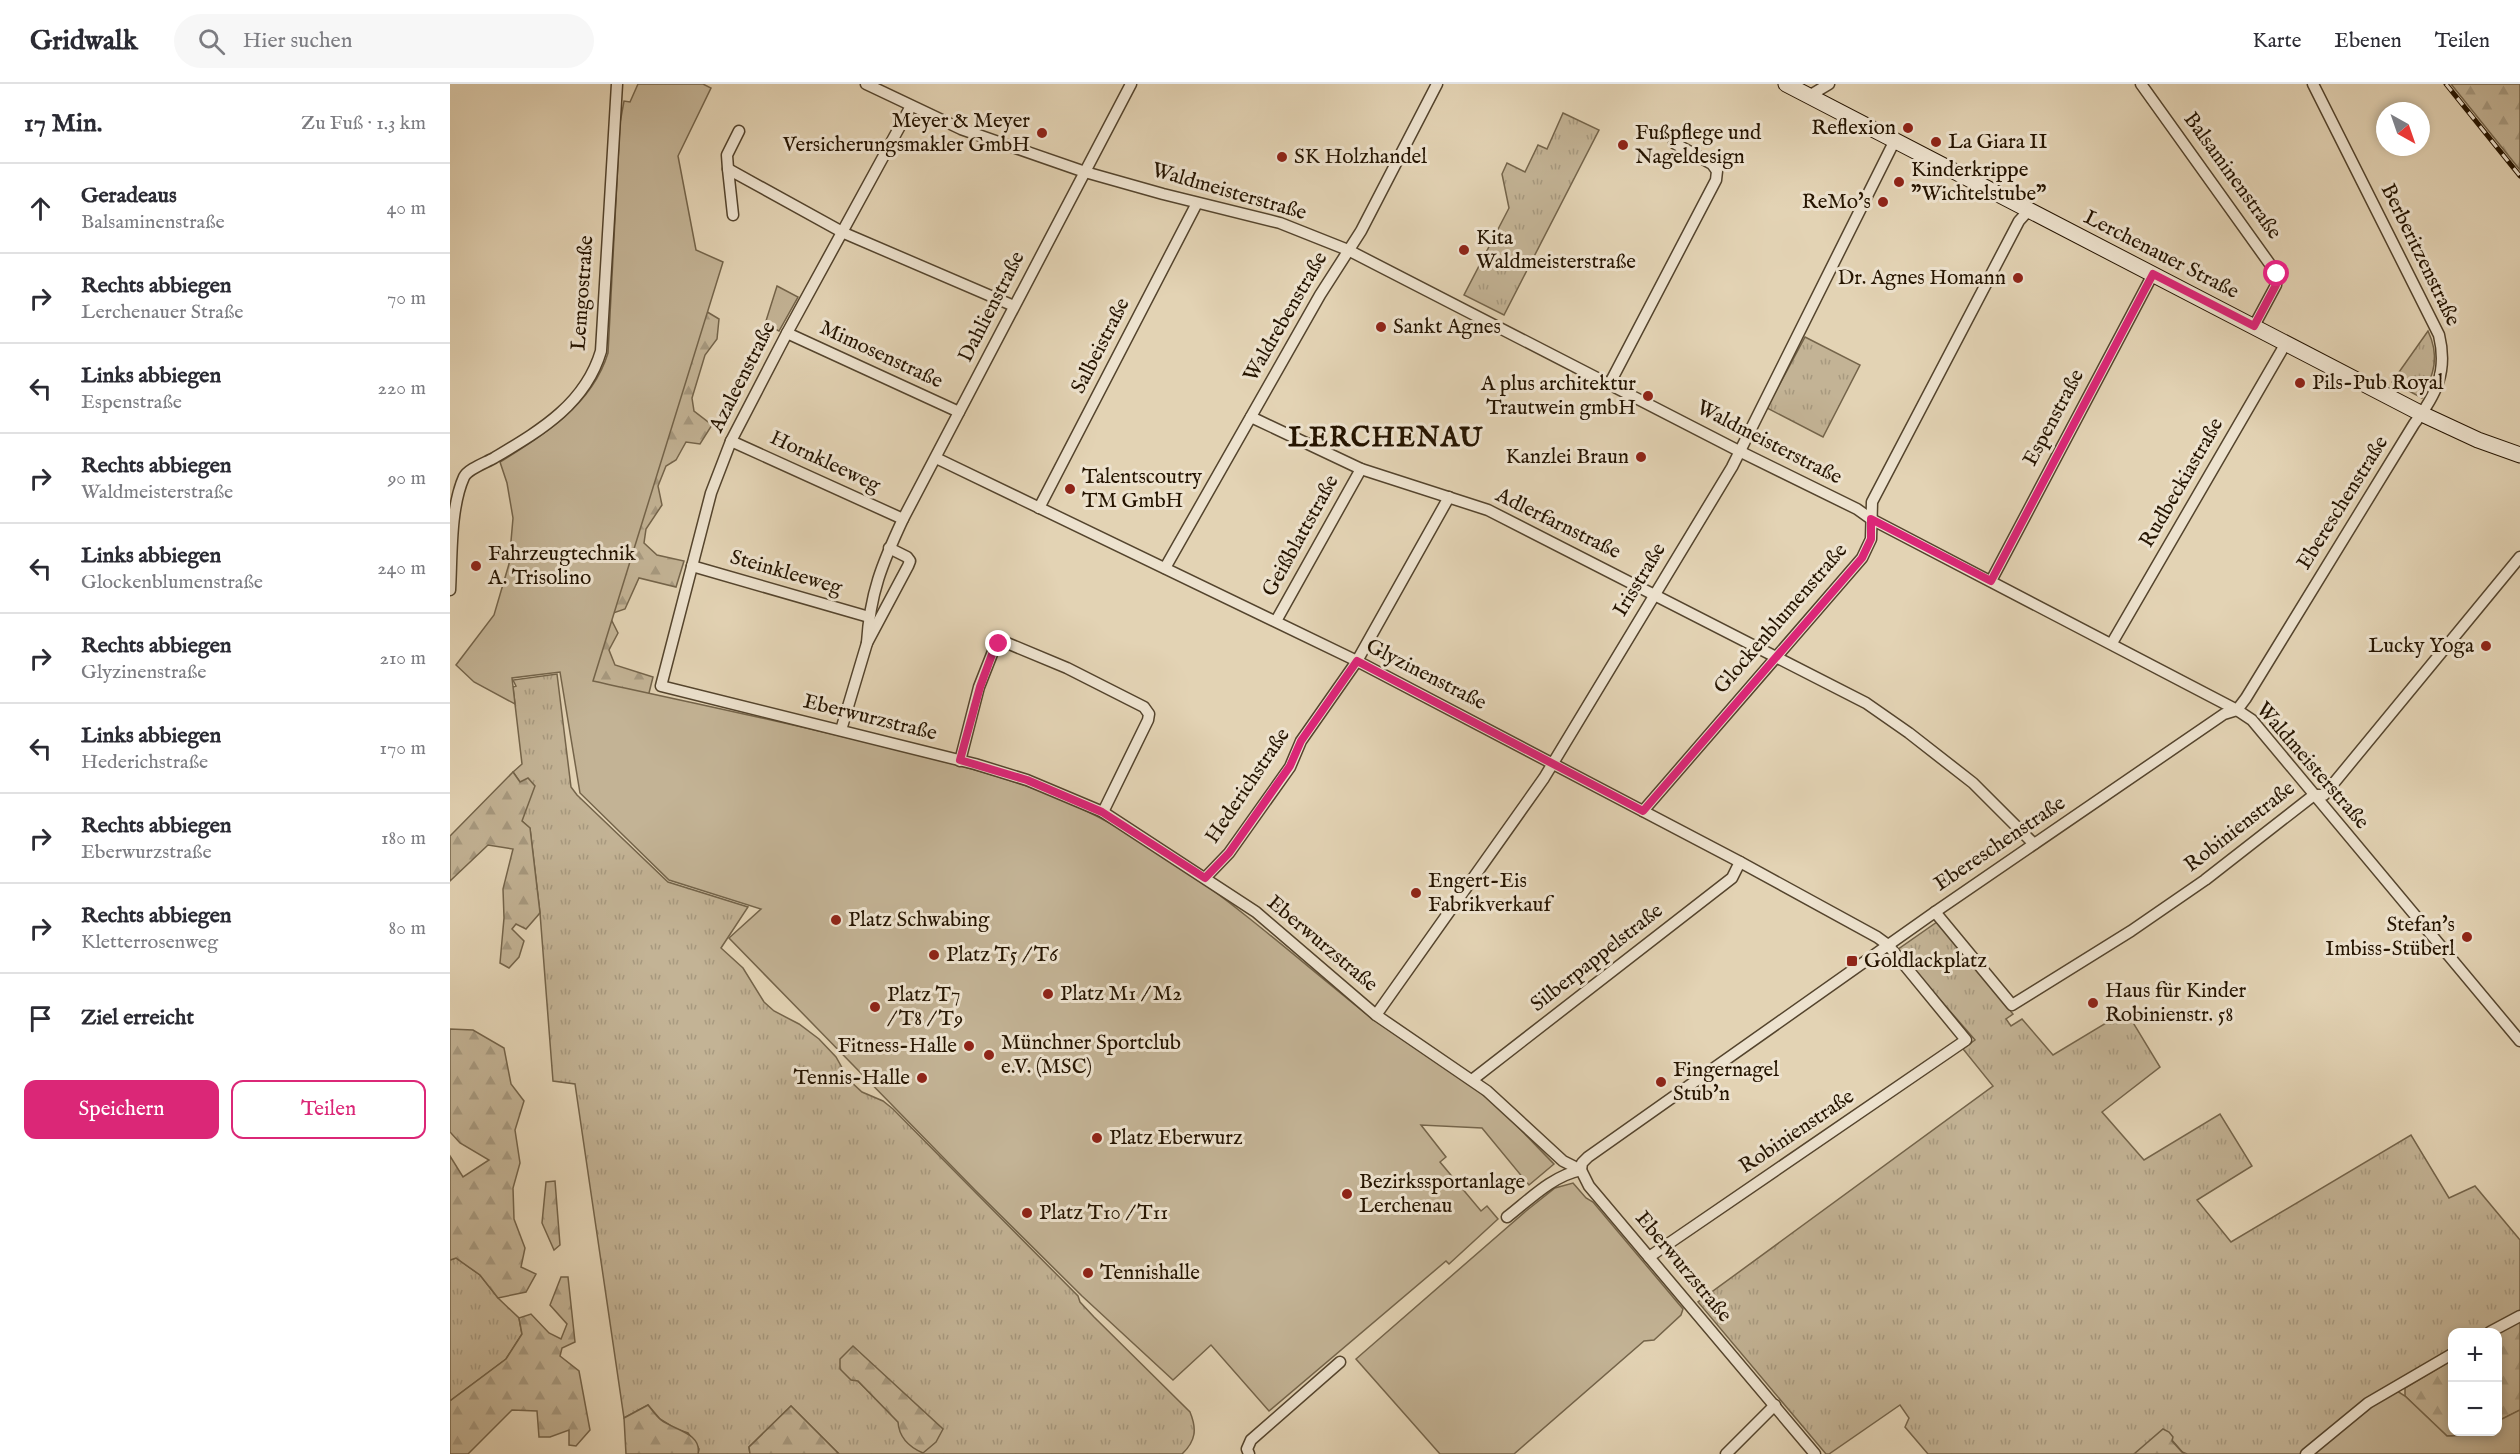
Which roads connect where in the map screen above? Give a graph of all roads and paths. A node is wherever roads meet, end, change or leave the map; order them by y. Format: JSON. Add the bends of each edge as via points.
{"nodes":[{"id":1,"x":617,"y":84,"type":"edge"},
{"id":2,"x":1131,"y":84,"type":"edge"},
{"id":3,"x":1437,"y":84,"type":"edge"},
{"id":4,"x":1786,"y":84,"type":"edge"},
{"id":5,"x":1829,"y":84,"type":"edge"},
{"id":6,"x":2142,"y":84,"type":"edge"},
{"id":7,"x":2313,"y":84,"type":"edge"},
{"id":8,"x":872,"y":85,"type":"edge"},
{"id":9,"x":1809,"y":96,"type":"junction"},
{"id":10,"x":911,"y":106,"type":"junction"},
{"id":11,"x":740,"y":131,"type":"dead end"},
{"id":12,"x":1895,"y":140,"type":"junction"},
{"id":13,"x":1674,"y":143,"type":"dead end"},
{"id":14,"x":728,"y":169,"type":"junction"},
{"id":15,"x":1085,"y":172,"type":"junction"},
{"id":16,"x":1197,"y":203,"type":"junction"},
{"id":17,"x":2029,"y":210,"type":"junction"},
{"id":18,"x":732,"y":215,"type":"dead end"},
{"id":19,"x":844,"y":233,"type":"junction"},
{"id":20,"x":1348,"y":250,"type":"junction"},
{"id":21,"x":2153,"y":274,"type":"junction"},
{"id":22,"x":1014,"y":306,"type":"junction"},
{"id":23,"x":2254,"y":326,"type":"junction"},
{"id":24,"x":787,"y":333,"type":"junction"},
{"id":25,"x":2286,"y":344,"type":"junction"},
{"id":26,"x":1610,"y":383,"type":"junction"},
{"id":27,"x":959,"y":412,"type":"junction"},
{"id":28,"x":2422,"y":414,"type":"junction"},
{"id":29,"x":1251,"y":417,"type":"junction"},
{"id":30,"x":731,"y":441,"type":"junction"},
{"id":31,"x":1739,"y":451,"type":"junction"},
{"id":32,"x":2520,"y":455,"type":"edge"},
{"id":33,"x":936,"y":458,"type":"junction"},
{"id":34,"x":1361,"y":469,"type":"junction"},
{"id":35,"x":1449,"y":497,"type":"junction"},
{"id":36,"x":1039,"y":508,"type":"junction"},
{"id":37,"x":903,"y":519,"type":"junction"},
{"id":38,"x":1871,"y":519,"type":"junction"},
{"id":39,"x":890,"y":548,"type":"junction"},
{"id":40,"x":2520,"y":557,"type":"edge"},
{"id":41,"x":692,"y":566,"type":"junction"},
{"id":42,"x":1165,"y":568,"type":"junction"},
{"id":43,"x":1991,"y":581,"type":"junction"},
{"id":44,"x":450,"y":590,"type":"edge"},
{"id":45,"x":1655,"y":594,"type":"junction"},
{"id":46,"x":869,"y":617,"type":"junction"},
{"id":47,"x":1276,"y":621,"type":"junction"},
{"id":48,"x":867,"y":643,"type":"junction"},
{"id":49,"x":2112,"y":643,"type":"junction"},
{"id":50,"x":1776,"y":656,"type":"junction"},
{"id":51,"x":1357,"y":661,"type":"junction"},
{"id":52,"x":661,"y":686,"type":"joint"},
{"id":53,"x":2237,"y":710,"type":"junction"},
{"id":54,"x":841,"y":730,"type":"junction"},
{"id":55,"x":960,"y":760,"type":"junction"},
{"id":56,"x":1552,"y":762,"type":"junction"},
{"id":57,"x":2314,"y":795,"type":"junction"},
{"id":58,"x":1643,"y":811,"type":"junction"},
{"id":59,"x":1102,"y":812,"type":"junction"},
{"id":60,"x":2034,"y":844,"type":"junction"},
{"id":61,"x":1740,"y":862,"type":"junction"},
{"id":62,"x":1205,"y":878,"type":"junction"},
{"id":63,"x":1935,"y":912,"type":"junction"},
{"id":64,"x":1888,"y":945,"type":"junction"},
{"id":65,"x":1376,"y":1016,"type":"junction"},
{"id":66,"x":2518,"y":1034,"type":"edge"},
{"id":67,"x":1472,"y":1080,"type":"junction"},
{"id":68,"x":1581,"y":1170,"type":"junction"},
{"id":69,"x":1507,"y":1217,"type":"dead end"},
{"id":70,"x":1649,"y":1257,"type":"junction"},
{"id":71,"x":2520,"y":1316,"type":"edge"},
{"id":72,"x":2498,"y":1328,"type":"edge"},
{"id":73,"x":2448,"y":1356,"type":"edge"},
{"id":74,"x":1340,"y":1362,"type":"dead end"},
{"id":75,"x":1775,"y":1405,"type":"junction"},
{"id":76,"x":1248,"y":1452,"type":"edge"},
{"id":77,"x":1726,"y":1454,"type":"edge"},
{"id":78,"x":1815,"y":1454,"type":"edge"},
{"id":79,"x":2306,"y":1454,"type":"edge"}],
"edges":[{"from":1,"to":44,"type":"street","name":"Lemgostraße","via":[[601,344],[595,370],[584,390],[562,412],[531,436],[465,475],[455,501]]},
{"from":2,"to":15,"type":"street","name":"Dahlienstraße"},
{"from":3,"to":20,"type":"street","name":"Waldrebenstraße"},
{"from":4,"to":9,"type":"main road","name":"Lerchenauer Straße"},
{"from":5,"to":9,"type":"street"},
{"from":6,"to":23,"type":"street","name":"Balsaminenstraße","via":[[2277,274],[2276,285]]},
{"from":7,"to":28,"type":"street","name":"Berberitzenstraße","via":[[2439,335],[2444,352],[2440,381]]},
{"from":8,"to":10,"type":"street","name":"Waldmeisterstraße"},
{"from":9,"to":12,"type":"main road","name":"Lerchenauer Straße"},
{"from":10,"to":15,"type":"street","name":"Waldmeisterstraße","via":[[961,129]]},
{"from":10,"to":19,"type":"street","name":"Azaleenstraße"},
{"from":11,"to":14,"type":"street","via":[[727,155]]},
{"from":12,"to":17,"type":"main road","name":"Lerchenauer Straße"},
{"from":12,"to":31,"type":"street","name":"Irisstraße"},
{"from":13,"to":26,"type":"street","via":[[1712,164],[1718,171],[1716,180]]},
{"from":14,"to":18,"type":"street"},
{"from":14,"to":19,"type":"street"},
{"from":15,"to":16,"type":"street","name":"Waldmeisterstraße"},
{"from":15,"to":22,"type":"street","name":"Dahlienstraße"},
{"from":16,"to":20,"type":"street","name":"Waldmeisterstraße","via":[[1280,223]]},
{"from":16,"to":36,"type":"street","name":"Salbeistraße"},
{"from":17,"to":21,"type":"main road","name":"Lerchenauer Straße"},
{"from":17,"to":38,"type":"street","name":"Glockenblumenstraße","via":[[2019,221],[1872,502]]},
{"from":19,"to":22,"type":"street"},
{"from":19,"to":24,"type":"street","name":"Azaleenstraße"},
{"from":20,"to":26,"type":"street","name":"Waldmeisterstraße"},
{"from":20,"to":29,"type":"street","name":"Waldrebenstraße"},
{"from":21,"to":23,"type":"main road","name":"Lerchenauer Straße"},
{"from":21,"to":43,"type":"street","name":"Espenstraße"},
{"from":22,"to":27,"type":"street","name":"Dahlienstraße"},
{"from":23,"to":25,"type":"main road","name":"Lerchenauer Straße"},
{"from":24,"to":27,"type":"street","name":"Mimosenstraße"},
{"from":24,"to":30,"type":"street","name":"Azaleenstraße"},
{"from":25,"to":28,"type":"main road","name":"Lerchenauer Straße"},
{"from":25,"to":49,"type":"street","name":"Rudbeckiastraße"},
{"from":26,"to":31,"type":"street","name":"Waldmeisterstraße"},
{"from":27,"to":33,"type":"street","name":"Dahlienstraße"},
{"from":28,"to":32,"type":"main road","name":"Lerchenauer Straße"},
{"from":28,"to":53,"type":"street","name":"Ebereschenstraße"},
{"from":29,"to":34,"type":"street","name":"Adlerfarnstraße"},
{"from":29,"to":42,"type":"street","name":"Waldrebenstraße"},
{"from":30,"to":37,"type":"street","name":"Hornkleeweg"},
{"from":30,"to":41,"type":"street","name":"Azaleenstraße","via":[[711,493]]},
{"from":31,"to":38,"type":"street","name":"Waldmeisterstraße"},
{"from":31,"to":45,"type":"street","name":"Irisstraße"},
{"from":33,"to":36,"type":"street","name":"Glyzinenstraße"},
{"from":33,"to":37,"type":"street","name":"Dahlienstraße"},
{"from":34,"to":35,"type":"street","name":"Adlerfarnstraße"},
{"from":34,"to":47,"type":"street","name":"Geißblattstraße"},
{"from":35,"to":45,"type":"street","name":"Adlerfarnstraße","via":[[1488,510]]},
{"from":35,"to":51,"type":"street","name":"Hederichstraße"},
{"from":36,"to":42,"type":"street","name":"Glyzinenstraße"},
{"from":37,"to":39,"type":"street","name":"Dahlienstraße"},
{"from":38,"to":43,"type":"street","name":"Waldmeisterstraße"},
{"from":38,"to":50,"type":"street","name":"Glockenblumenstraße","via":[[1871,539],[1862,558]]},
{"from":39,"to":46,"type":"street","name":"Dahlienstraße","via":[[877,576]]},
{"from":39,"to":48,"type":"street","name":"Dahlienstraße","via":[[910,561]]},
{"from":40,"to":57,"type":"street","name":"Robinienstraße","via":[[2331,787],[2324,795]]},
{"from":41,"to":46,"type":"street","name":"Steinkleeweg"},
{"from":41,"to":52,"type":"street","name":"Azaleenstraße"},
{"from":42,"to":47,"type":"street","name":"Glyzinenstraße"},
{"from":43,"to":49,"type":"street","name":"Waldmeisterstraße"},
{"from":45,"to":50,"type":"street","name":"Adlerfarnstraße"},
{"from":45,"to":56,"type":"street","name":"Irisstraße"},
{"from":46,"to":48,"type":"street","name":"Dahlienstraße"},
{"from":47,"to":51,"type":"street","name":"Glyzinenstraße"},
{"from":48,"to":54,"type":"street","name":"Dahlienstraße"},
{"from":49,"to":53,"type":"street","name":"Waldmeisterstraße"},
{"from":50,"to":58,"type":"street","name":"Glockenblumenstraße"},
{"from":50,"to":60,"type":"street","name":"Adlerfarnstraße","via":[[1866,704],[1909,733],[1973,783]]},
{"from":51,"to":56,"type":"street","name":"Glyzinenstraße"},
{"from":51,"to":62,"type":"street","name":"Hederichstraße","via":[[1301,741],[1283,776],[1229,853]]},
{"from":52,"to":54,"type":"street","name":"Eberwurzstraße"},
{"from":53,"to":57,"type":"street","name":"Waldmeisterstraße","via":[[2252,720]]},
{"from":53,"to":60,"type":"street","name":"Ebereschenstraße","via":[[2224,714]]},
{"from":54,"to":55,"type":"street","name":"Eberwurzstraße"},
{"from":55,"to":59,"type":"street","name":"Eberwurzstraße","via":[[1027,780]]},
{"from":55,"to":59,"type":"street","via":[[994,649],[1006,643],[1089,678],[1144,707],[1149,714]]},
{"from":56,"to":58,"type":"street","name":"Glyzinenstraße"},
{"from":56,"to":65,"type":"street","name":"Irisstraße"},
{"from":57,"to":63,"type":"street","name":"Robinienstraße","via":[[2205,880],[2012,1005]]},
{"from":57,"to":66,"type":"street","name":"Waldmeisterstraße"},
{"from":58,"to":61,"type":"street","name":"Glyzinenstraße"},
{"from":59,"to":62,"type":"street","name":"Eberwurzstraße"},
{"from":60,"to":63,"type":"street","name":"Ebereschenstraße"},
{"from":61,"to":64,"type":"street","name":"Glyzinenstraße"},
{"from":61,"to":67,"type":"street","name":"Silberpappelstraße","via":[[1732,878]]},
{"from":62,"to":65,"type":"street","name":"Eberwurzstraße","via":[[1256,912]]},
{"from":63,"to":64,"type":"street","name":"Ebereschenstraße"},
{"from":64,"to":68,"type":"street","name":"Ebereschenstraße","via":[[1588,1157]]},
{"from":64,"to":70,"type":"street","name":"Robinienstraße","via":[[1966,1040]]},
{"from":65,"to":67,"type":"street","name":"Eberwurzstraße"},
{"from":67,"to":68,"type":"street","name":"Eberwurzstraße","via":[[1563,1161]]},
{"from":68,"to":69,"type":"street","name":"Ebereschenstraße","via":[[1551,1183]]},
{"from":68,"to":70,"type":"street","name":"Eberwurzstraße","via":[[1588,1186]]},
{"from":70,"to":75,"type":"street","name":"Eberwurzstraße"},
{"from":71,"to":72,"type":"street"},
{"from":73,"to":79,"type":"street","via":[[2368,1403]]},
{"from":74,"to":76,"type":"street","via":[[1251,1440]]},
{"from":75,"to":77,"type":"street"},
{"from":75,"to":78,"type":"street","name":"Eberwurzstraße"}]}
